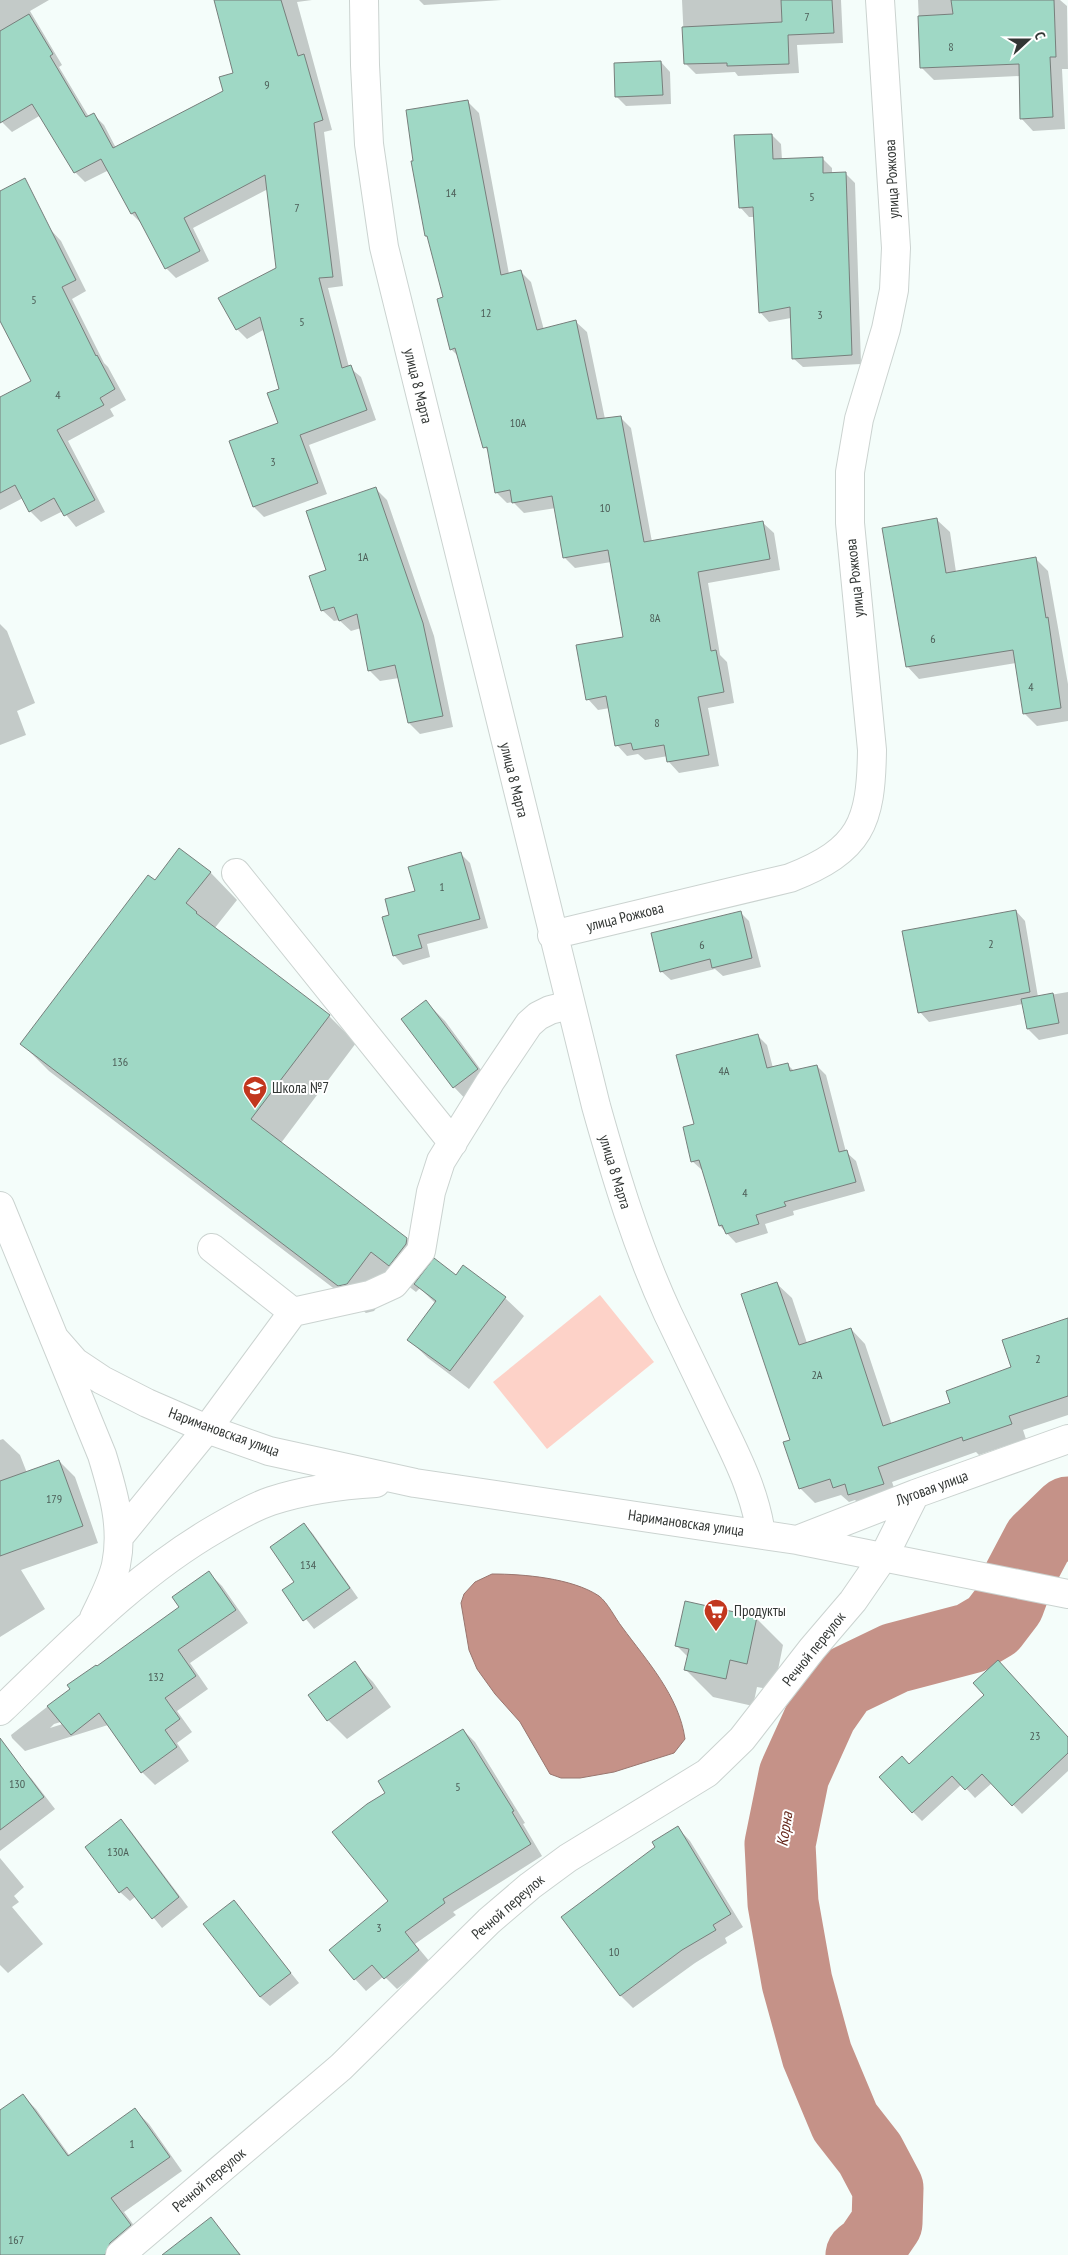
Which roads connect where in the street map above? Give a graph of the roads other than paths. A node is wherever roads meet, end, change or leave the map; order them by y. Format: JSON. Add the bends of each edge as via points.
{"nodes":[{"id":1,"x":364,"y":0,"type":"edge"},
{"id":2,"x":880,"y":0,"type":"edge"},
{"id":3,"x":236,"y":873,"type":"dead end"},
{"id":4,"x":552,"y":935,"type":"junction"},
{"id":5,"x":570,"y":1005,"type":"junction"},
{"id":6,"x":453,"y":1142,"type":"junction"},
{"id":7,"x":0,"y":1206,"type":"edge"},
{"id":8,"x":212,"y":1248,"type":"dead end"},
{"id":9,"x":294,"y":1312,"type":"junction"},
{"id":10,"x":54,"y":1338,"type":"junction"},
{"id":11,"x":207,"y":1429,"type":"junction"},
{"id":12,"x":1068,"y":1439,"type":"edge"},
{"id":13,"x":415,"y":1483,"type":"junction"},
{"id":14,"x":915,"y":1494,"type":"junction"},
{"id":15,"x":761,"y":1534,"type":"junction"},
{"id":16,"x":119,"y":1537,"type":"junction"},
{"id":17,"x":797,"y":1540,"type":"junction"},
{"id":18,"x":884,"y":1556,"type":"junction"},
{"id":19,"x":1062,"y":1593,"type":"edge"},
{"id":20,"x":91,"y":1624,"type":"junction"},
{"id":21,"x":0,"y":1710,"type":"edge"},
{"id":22,"x":120,"y":2255,"type":"edge"}],
"edges":[{"from":1,"to":4,"type":"street","name":"улица 8 Марта","via":[[370,144],[384,247]]},
{"from":2,"to":4,"type":"street","name":"улица Рожкова","via":[[896,248],[894,290],[860,419],[850,472],[850,523],[872,750],[867,812],[856,834],[839,854],[790,878]]},
{"from":3,"to":6,"type":"street"},
{"from":4,"to":5,"type":"street","name":"улица 8 Марта"},
{"from":5,"to":6,"type":"street","via":[[550,1010],[529,1024]]},
{"from":5,"to":15,"type":"street","name":"улица 8 Марта","via":[[620,1191],[644,1259],[744,1472],[758,1510]]},
{"from":6,"to":9,"type":"street","via":[[441,1161],[431,1192],[421,1251],[394,1284],[370,1295]]},
{"from":7,"to":10,"type":"street","name":"Наримановская улица"},
{"from":8,"to":9,"type":"street"},
{"from":9,"to":11,"type":"street"},
{"from":10,"to":11,"type":"street","name":"Наримановская улица","via":[[75,1362],[102,1380]]},
{"from":10,"to":16,"type":"street","name":"Наримановская улица","via":[[102,1455],[115,1497]]},
{"from":11,"to":13,"type":"street","name":"Наримановская улица","via":[[270,1451]]},
{"from":11,"to":16,"type":"street"},
{"from":12,"to":14,"type":"street","name":"Луговая улица"},
{"from":13,"to":15,"type":"street","name":"Наримановская улица"},
{"from":13,"to":20,"type":"street","name":"Наримановская улица","via":[[344,1485],[270,1502],[196,1540]]},
{"from":14,"to":17,"type":"street","name":"Луговая улица"},
{"from":14,"to":18,"type":"street","name":"Речной переулок"},
{"from":15,"to":17,"type":"street","name":"Наримановская улица"},
{"from":16,"to":20,"type":"street","name":"Наримановская улица","via":[[116,1565]]},
{"from":17,"to":18,"type":"street","name":"Наримановская улица"},
{"from":18,"to":19,"type":"street","name":"Наримановская улица"},
{"from":18,"to":22,"type":"street","name":"Речной переулок","via":[[742,1739],[707,1774],[575,1853],[530,1886],[341,2067]]},
{"from":20,"to":21,"type":"street","name":"Наримановская улица"}]}
